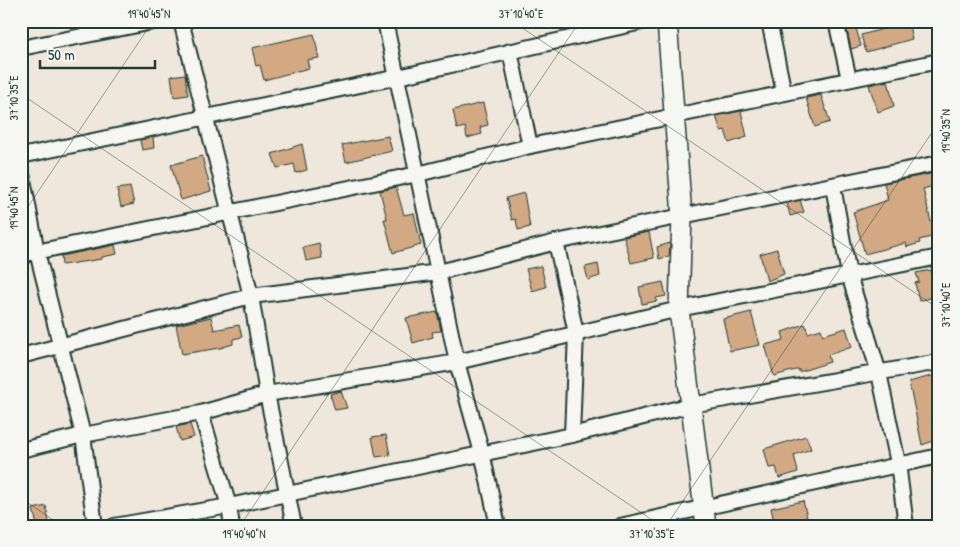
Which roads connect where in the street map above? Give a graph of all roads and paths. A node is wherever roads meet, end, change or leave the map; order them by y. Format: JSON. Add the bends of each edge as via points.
{"nodes":[{"id":1,"x":158,"y":21,"type":"edge"},
{"id":2,"x":181,"y":21,"type":"edge"},
{"id":3,"x":385,"y":21,"type":"edge"},
{"id":4,"x":646,"y":21,"type":"edge"},
{"id":5,"x":668,"y":21,"type":"edge"},
{"id":6,"x":769,"y":21,"type":"edge"},
{"id":7,"x":836,"y":21,"type":"edge"},
{"id":8,"x":21,"y":48,"type":"edge"},
{"id":9,"x":510,"y":50,"type":"junction"},
{"id":10,"x":939,"y":61,"type":"edge"},
{"id":11,"x":398,"y":77,"type":"junction"},
{"id":12,"x":849,"y":79,"type":"junction"},
{"id":13,"x":784,"y":93,"type":"junction"},
{"id":14,"x":206,"y":116,"type":"junction"},
{"id":15,"x":675,"y":116,"type":"junction"},
{"id":16,"x":530,"y":146,"type":"junction"},
{"id":17,"x":21,"y":156,"type":"edge"},
{"id":18,"x":939,"y":163,"type":"edge"},
{"id":19,"x":21,"y":169,"type":"edge"},
{"id":20,"x":418,"y":174,"type":"junction"},
{"id":21,"x":833,"y":186,"type":"junction"},
{"id":22,"x":230,"y":211,"type":"junction"},
{"id":23,"x":682,"y":216,"type":"junction"},
{"id":24,"x":556,"y":242,"type":"junction"},
{"id":25,"x":38,"y":252,"type":"junction"},
{"id":26,"x":21,"y":255,"type":"edge"},
{"id":27,"x":939,"y":257,"type":"edge"},
{"id":28,"x":439,"y":272,"type":"junction"},
{"id":29,"x":848,"y":275,"type":"junction"},
{"id":30,"x":251,"y":296,"type":"junction"},
{"id":31,"x":679,"y":309,"type":"junction"},
{"id":32,"x":576,"y":334,"type":"junction"},
{"id":33,"x":60,"y":347,"type":"junction"},
{"id":34,"x":21,"y":356,"type":"edge"},
{"id":35,"x":457,"y":362,"type":"junction"},
{"id":36,"x":939,"y":362,"type":"edge"},
{"id":37,"x":879,"y":373,"type":"junction"},
{"id":38,"x":267,"y":394,"type":"junction"},
{"id":39,"x":691,"y":405,"type":"junction"},
{"id":40,"x":201,"y":413,"type":"junction"},
{"id":41,"x":83,"y":435,"type":"junction"},
{"id":42,"x":572,"y":435,"type":"junction"},
{"id":43,"x":21,"y":450,"type":"edge"},
{"id":44,"x":482,"y":453,"type":"junction"},
{"id":45,"x":939,"y":456,"type":"edge"},
{"id":46,"x":898,"y":463,"type":"junction"},
{"id":47,"x":288,"y":493,"type":"junction"},
{"id":48,"x":229,"y":506,"type":"junction"},
{"id":49,"x":704,"y":506,"type":"junction"},
{"id":50,"x":133,"y":525,"type":"edge"},
{"id":51,"x":94,"y":526,"type":"edge"},
{"id":52,"x":114,"y":526,"type":"edge"},
{"id":53,"x":232,"y":526,"type":"edge"},
{"id":54,"x":294,"y":526,"type":"edge"},
{"id":55,"x":498,"y":526,"type":"edge"},
{"id":56,"x":620,"y":526,"type":"edge"},
{"id":57,"x":706,"y":526,"type":"edge"},
{"id":58,"x":906,"y":526,"type":"edge"}],
"edges":[{"from":1,"to":8,"type":"street"},
{"from":2,"to":14,"type":"street"},
{"from":3,"to":11,"type":"street"},
{"from":4,"to":9,"type":"street"},
{"from":5,"to":15,"type":"street"},
{"from":6,"to":13,"type":"street"},
{"from":7,"to":12,"type":"street"},
{"from":9,"to":11,"type":"street"},
{"from":9,"to":16,"type":"street"},
{"from":10,"to":12,"type":"street"},
{"from":11,"to":14,"type":"street"},
{"from":11,"to":20,"type":"street"},
{"from":12,"to":13,"type":"street"},
{"from":13,"to":15,"type":"street"},
{"from":14,"to":17,"type":"street"},
{"from":14,"to":22,"type":"street"},
{"from":15,"to":16,"type":"street"},
{"from":15,"to":23,"type":"street"},
{"from":16,"to":20,"type":"street"},
{"from":18,"to":21,"type":"street"},
{"from":19,"to":25,"type":"street"},
{"from":20,"to":22,"type":"street"},
{"from":20,"to":28,"type":"street"},
{"from":21,"to":23,"type":"street"},
{"from":21,"to":29,"type":"street"},
{"from":22,"to":25,"type":"street"},
{"from":22,"to":30,"type":"street"},
{"from":23,"to":24,"type":"street"},
{"from":23,"to":31,"type":"street"},
{"from":24,"to":28,"type":"street"},
{"from":24,"to":32,"type":"street"},
{"from":25,"to":26,"type":"street"},
{"from":25,"to":33,"type":"street"},
{"from":27,"to":29,"type":"street"},
{"from":28,"to":30,"type":"street"},
{"from":28,"to":35,"type":"street"},
{"from":29,"to":31,"type":"street"},
{"from":29,"to":37,"type":"street"},
{"from":30,"to":33,"type":"street"},
{"from":30,"to":38,"type":"street"},
{"from":31,"to":32,"type":"street"},
{"from":31,"to":39,"type":"street"},
{"from":32,"to":35,"type":"street"},
{"from":32,"to":42,"type":"street"},
{"from":33,"to":34,"type":"street"},
{"from":33,"to":41,"type":"street"},
{"from":35,"to":38,"type":"street"},
{"from":35,"to":44,"type":"street"},
{"from":36,"to":37,"type":"street"},
{"from":37,"to":39,"type":"street"},
{"from":37,"to":46,"type":"street"},
{"from":38,"to":40,"type":"street"},
{"from":38,"to":47,"type":"street"},
{"from":39,"to":42,"type":"street"},
{"from":39,"to":49,"type":"street"},
{"from":40,"to":41,"type":"street"},
{"from":40,"to":48,"type":"street"},
{"from":41,"to":43,"type":"street"},
{"from":41,"to":51,"type":"street"},
{"from":42,"to":44,"type":"street"},
{"from":44,"to":47,"type":"street"},
{"from":44,"to":55,"type":"street"},
{"from":45,"to":46,"type":"street"},
{"from":46,"to":49,"type":"street"},
{"from":46,"to":58,"type":"street"},
{"from":47,"to":48,"type":"street"},
{"from":47,"to":54,"type":"street"},
{"from":48,"to":50,"type":"street"},
{"from":48,"to":53,"type":"street"},
{"from":49,"to":56,"type":"street"},
{"from":49,"to":57,"type":"street"},
{"from":50,"to":52,"type":"street"}]}
